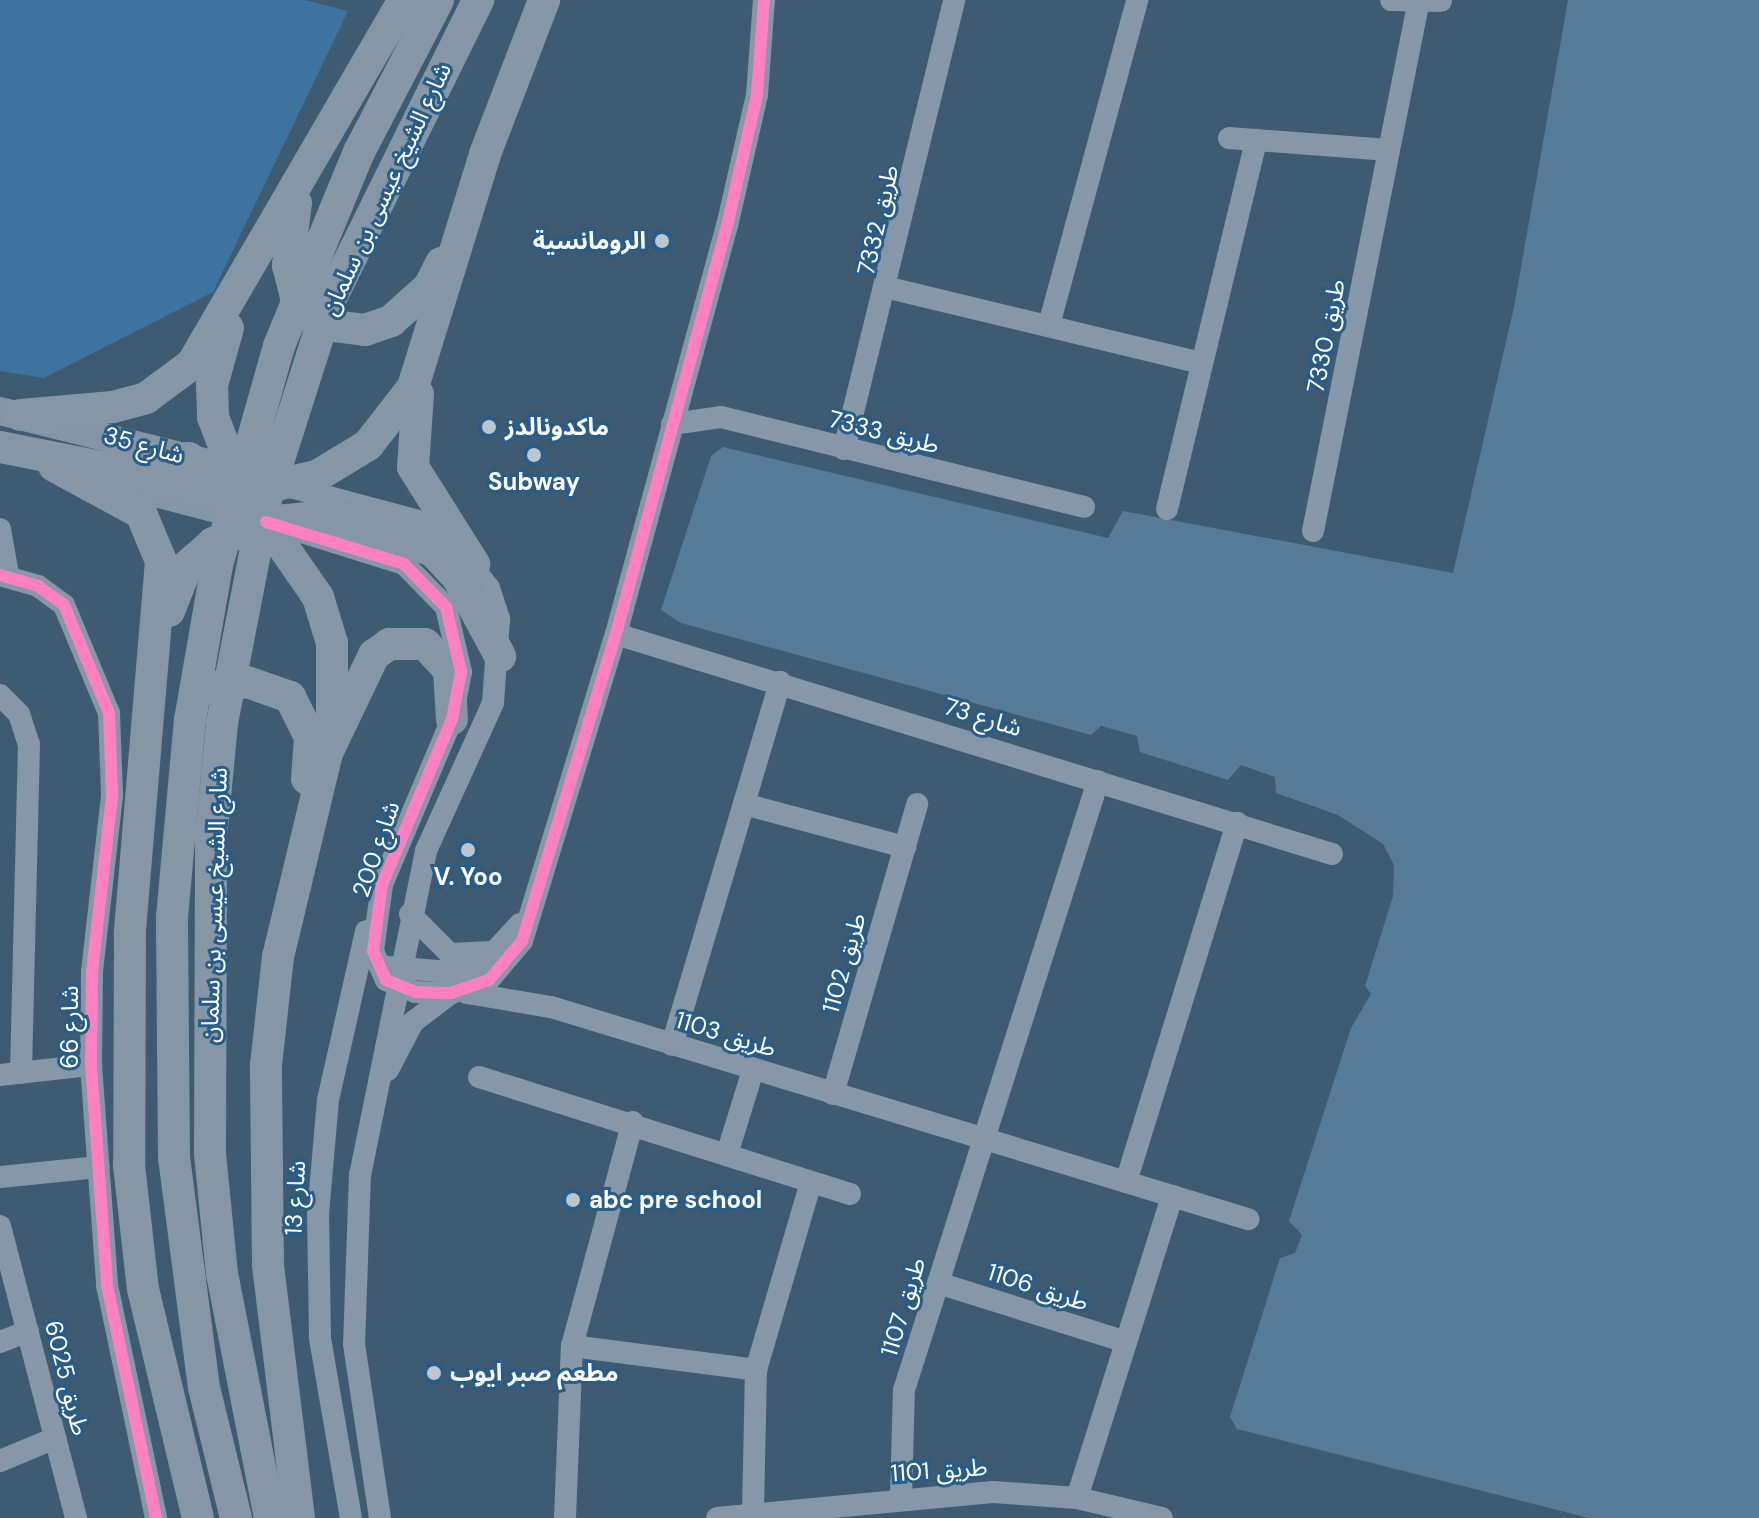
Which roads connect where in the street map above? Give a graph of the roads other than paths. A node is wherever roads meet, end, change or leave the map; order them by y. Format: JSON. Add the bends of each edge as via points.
{"nodes":[{"id":1,"x":404,"y":0,"type":"edge"},
{"id":2,"x":438,"y":0,"type":"edge"},
{"id":3,"x":478,"y":0,"type":"edge"},
{"id":4,"x":544,"y":0,"type":"edge"},
{"id":5,"x":764,"y":0,"type":"edge"},
{"id":6,"x":954,"y":0,"type":"edge"},
{"id":7,"x":1137,"y":0,"type":"edge"},
{"id":8,"x":1391,"y":0,"type":"edge"},
{"id":9,"x":1430,"y":1,"type":"edge"},
{"id":10,"x":334,"y":119,"type":"junction"},
{"id":11,"x":1229,"y":138,"type":"dead end"},
{"id":12,"x":1256,"y":140,"type":"junction"},
{"id":13,"x":1389,"y":150,"type":"junction"},
{"id":14,"x":466,"y":214,"type":"junction"},
{"id":15,"x":889,"y":288,"type":"junction"},
{"id":16,"x":240,"y":291,"type":"junction"},
{"id":17,"x":1049,"y":325,"type":"junction"},
{"id":18,"x":427,"y":350,"type":"junction"},
{"id":19,"x":1201,"y":363,"type":"junction"},
{"id":20,"x":680,"y":394,"type":"junction"},
{"id":21,"x":11,"y":413,"type":"edge"},
{"id":22,"x":721,"y":417,"type":"junction"},
{"id":23,"x":672,"y":424,"type":"junction"},
{"id":24,"x":844,"y":449,"type":"junction"},
{"id":25,"x":0,"y":450,"type":"edge"},
{"id":26,"x":189,"y":458,"type":"joint"},
{"id":27,"x":54,"y":466,"type":"junction"},
{"id":28,"x":270,"y":502,"type":"junction"},
{"id":29,"x":1084,"y":507,"type":"dead end"},
{"id":30,"x":1167,"y":509,"type":"dead end"},
{"id":31,"x":0,"y":529,"type":"edge"},
{"id":32,"x":1313,"y":531,"type":"dead end"},
{"id":33,"x":474,"y":564,"type":"junction"},
{"id":34,"x":4,"y":575,"type":"edge"},
{"id":35,"x":616,"y":634,"type":"junction"},
{"id":36,"x":500,"y":656,"type":"junction"},
{"id":37,"x":780,"y":682,"type":"junction"},
{"id":38,"x":0,"y":695,"type":"edge"},
{"id":39,"x":154,"y":700,"type":"junction"},
{"id":40,"x":452,"y":719,"type":"junction"},
{"id":41,"x":327,"y":753,"type":"junction"},
{"id":42,"x":1098,"y":781,"type":"junction"},
{"id":43,"x":744,"y":804,"type":"junction"},
{"id":44,"x":917,"y":804,"type":"dead end"},
{"id":45,"x":1237,"y":823,"type":"junction"},
{"id":46,"x":139,"y":824,"type":"junction"},
{"id":47,"x":304,"y":830,"type":"junction"},
{"id":48,"x":905,"y":847,"type":"junction"},
{"id":49,"x":1332,"y":854,"type":"dead end"},
{"id":50,"x":382,"y":885,"type":"junction"},
{"id":51,"x":534,"y":903,"type":"junction"},
{"id":52,"x":410,"y":914,"type":"junction"},
{"id":53,"x":503,"y":946,"type":"junction"},
{"id":54,"x":391,"y":974,"type":"junction"},
{"id":55,"x":451,"y":993,"type":"junction"},
{"id":56,"x":347,"y":1010,"type":"junction"},
{"id":57,"x":9,"y":1014,"type":"edge"},
{"id":58,"x":672,"y":1045,"type":"junction"},
{"id":59,"x":91,"y":1065,"type":"junction"},
{"id":60,"x":753,"y":1070,"type":"junction"},
{"id":61,"x":10,"y":1074,"type":"edge"},
{"id":62,"x":479,"y":1077,"type":"dead end"},
{"id":63,"x":833,"y":1094,"type":"junction"},
{"id":64,"x":633,"y":1122,"type":"junction"},
{"id":65,"x":983,"y":1139,"type":"junction"},
{"id":66,"x":728,"y":1151,"type":"junction"},
{"id":67,"x":98,"y":1167,"type":"junction"},
{"id":68,"x":0,"y":1177,"type":"edge"},
{"id":69,"x":1126,"y":1182,"type":"junction"},
{"id":70,"x":810,"y":1185,"type":"junction"},
{"id":71,"x":850,"y":1194,"type":"dead end"},
{"id":72,"x":1172,"y":1196,"type":"junction"},
{"id":73,"x":1248,"y":1219,"type":"dead end"},
{"id":74,"x":0,"y":1226,"type":"edge"},
{"id":75,"x":354,"y":1248,"type":"junction"},
{"id":76,"x":3,"y":1252,"type":"edge"},
{"id":77,"x":938,"y":1283,"type":"junction"},
{"id":78,"x":28,"y":1331,"type":"junction"},
{"id":79,"x":1123,"y":1341,"type":"junction"},
{"id":80,"x":0,"y":1342,"type":"edge"},
{"id":81,"x":572,"y":1346,"type":"junction"},
{"id":82,"x":756,"y":1370,"type":"junction"},
{"id":83,"x":55,"y":1438,"type":"junction"},
{"id":84,"x":0,"y":1461,"type":"edge"},
{"id":85,"x":369,"y":1461,"type":"junction"},
{"id":86,"x":901,"y":1496,"type":"junction"},
{"id":87,"x":1077,"y":1498,"type":"junction"},
{"id":88,"x":753,"y":1512,"type":"junction"},
{"id":89,"x":76,"y":1518,"type":"edge"},
{"id":90,"x":156,"y":1518,"type":"edge"},
{"id":91,"x":198,"y":1518,"type":"edge"},
{"id":92,"x":236,"y":1518,"type":"edge"},
{"id":93,"x":270,"y":1518,"type":"edge"},
{"id":94,"x":299,"y":1518,"type":"edge"},
{"id":95,"x":351,"y":1518,"type":"edge"},
{"id":96,"x":380,"y":1518,"type":"edge"},
{"id":97,"x":396,"y":1518,"type":"edge"},
{"id":98,"x":565,"y":1518,"type":"edge"},
{"id":99,"x":717,"y":1518,"type":"edge"},
{"id":100,"x":1162,"y":1518,"type":"edge"}],
"edges":[{"from":1,"to":10,"type":"highway"},
{"from":2,"to":92,"type":"highway","name":"شارع الشيخ عيسى بن سلمان","via":[[338,197],[258,409],[217,565],[190,720],[172,917],[174,1157],[204,1388]]},
{"from":3,"to":93,"type":"highway","name":"شارع الشيخ عيسى بن سلمان","via":[[372,208],[292,409],[250,565],[222,723],[211,866],[210,1153],[222,1274]]},
{"from":4,"to":14,"type":"highway"},
{"from":5,"to":20,"type":"street","via":[[757,95]]},
{"from":6,"to":15,"type":"street","name":"طريق 7332"},
{"from":7,"to":17,"type":"street"},
{"from":8,"to":9,"type":"street"},
{"from":9,"to":13,"type":"street","name":"طريق 7330"},
{"from":10,"to":14,"type":"highway","via":[[295,205],[287,246],[296,296],[318,324],[365,330],[405,313],[429,287]]},
{"from":10,"to":16,"type":"highway"},
{"from":11,"to":12,"type":"street"},
{"from":12,"to":13,"type":"street"},
{"from":12,"to":19,"type":"street"},
{"from":13,"to":32,"type":"street","name":"طريق 7330"},
{"from":14,"to":18,"type":"highway"},
{"from":15,"to":17,"type":"street"},
{"from":15,"to":24,"type":"street","name":"طريق 7332"},
{"from":16,"to":21,"type":"highway","via":[[214,337],[171,383],[101,410]]},
{"from":16,"to":28,"type":"highway","via":[[212,385],[213,417]]},
{"from":17,"to":19,"type":"street"},
{"from":18,"to":28,"type":"highway","via":[[385,430],[344,462]]},
{"from":18,"to":33,"type":"highway","via":[[413,418],[413,467]]},
{"from":19,"to":30,"type":"street"},
{"from":20,"to":22,"type":"street"},
{"from":20,"to":23,"type":"street"},
{"from":21,"to":26,"type":"main road","name":"شارع 35"},
{"from":22,"to":23,"type":"street","name":"طريق 7333"},
{"from":22,"to":24,"type":"street","name":"طريق 7333"},
{"from":23,"to":35,"type":"street"},
{"from":24,"to":29,"type":"street","name":"طريق 7333"},
{"from":25,"to":27,"type":"main road","name":"شارع 35"},
{"from":25,"to":28,"type":"highway"},
{"from":26,"to":28,"type":"highway"},
{"from":27,"to":28,"type":"main road","name":"شارع 35"},
{"from":27,"to":39,"type":"highway","via":[[125,502],[153,531],[161,561]]},
{"from":28,"to":33,"type":"street","name":"شارع 200","via":[[415,520],[449,538]]},
{"from":28,"to":36,"type":"highway","via":[[337,515],[425,546],[458,578]]},
{"from":28,"to":39,"type":"highway","via":[[187,566],[169,611]]},
{"from":28,"to":40,"type":"street","name":"شارع 200","via":[[404,564],[430,583],[456,636],[461,672]]},
{"from":28,"to":41,"type":"highway","via":[[318,597],[332,643],[336,691]]},
{"from":31,"to":34,"type":"street","name":"شارع 66"},
{"from":33,"to":36,"type":"street","name":"شارع 200","via":[[499,619]]},
{"from":34,"to":59,"type":"street","name":"شارع 66","via":[[64,605],[109,713],[112,786],[92,972]]},
{"from":35,"to":37,"type":"street","name":"شارع 73"},
{"from":35,"to":51,"type":"street"},
{"from":36,"to":52,"type":"street","name":"شارع 200","via":[[477,749],[426,851]]},
{"from":37,"to":42,"type":"street","name":"شارع 73"},
{"from":37,"to":43,"type":"street"},
{"from":38,"to":57,"type":"street","via":[[19,714],[29,744]]},
{"from":39,"to":46,"type":"highway"},
{"from":40,"to":41,"type":"highway","via":[[449,670],[439,655],[425,644],[389,644],[361,673]]},
{"from":40,"to":50,"type":"street","name":"شارع 200"},
{"from":41,"to":47,"type":"highway"},
{"from":42,"to":45,"type":"street","name":"شارع 73"},
{"from":42,"to":65,"type":"street"},
{"from":43,"to":48,"type":"street"},
{"from":43,"to":58,"type":"street"},
{"from":44,"to":48,"type":"street","name":"طريق 1102"},
{"from":45,"to":49,"type":"street","name":"شارع 73"},
{"from":45,"to":69,"type":"street"},
{"from":46,"to":47,"type":"highway","via":[[156,761],[185,704],[212,685],[247,682],[271,685],[301,714],[310,737]]},
{"from":46,"to":91,"type":"highway","via":[[125,1051],[129,1165],[143,1289]]},
{"from":47,"to":94,"type":"highway","via":[[278,957],[266,1079],[272,1331]]},
{"from":48,"to":63,"type":"street","name":"طريق 1102"},
{"from":50,"to":54,"type":"street","name":"شارع 200","via":[[373,951]]},
{"from":50,"to":56,"type":"street","name":"شارع 13"},
{"from":51,"to":53,"type":"street"},
{"from":51,"to":55,"type":"street","via":[[506,968]]},
{"from":52,"to":53,"type":"street","via":[[450,954],[483,957]]},
{"from":52,"to":54,"type":"street","name":"شارع 200"},
{"from":53,"to":54,"type":"street","via":[[463,973]]},
{"from":54,"to":55,"type":"street"},
{"from":54,"to":56,"type":"street","name":"شارع 200"},
{"from":54,"to":75,"type":"street"},
{"from":55,"to":58,"type":"street","name":"طريق 1103","via":[[527,1000]]},
{"from":55,"to":75,"type":"street","via":[[413,1022],[394,1048],[366,1235]]},
{"from":56,"to":95,"type":"street","name":"شارع 13","via":[[328,1100],[318,1214],[320,1338]]},
{"from":57,"to":61,"type":"street"},
{"from":58,"to":60,"type":"street","name":"طريق 1103"},
{"from":59,"to":61,"type":"street"},
{"from":59,"to":67,"type":"street","name":"شارع 66"},
{"from":60,"to":63,"type":"street","name":"طريق 1103"},
{"from":60,"to":66,"type":"street"},
{"from":62,"to":64,"type":"street"},
{"from":63,"to":65,"type":"street","name":"طريق 1103"},
{"from":64,"to":66,"type":"street"},
{"from":64,"to":81,"type":"street"},
{"from":65,"to":69,"type":"street","name":"طريق 1103"},
{"from":65,"to":77,"type":"street","name":"طريق 1107"},
{"from":66,"to":70,"type":"street"},
{"from":67,"to":68,"type":"street"},
{"from":67,"to":90,"type":"street","name":"شارع 66","via":[[110,1300]]},
{"from":69,"to":72,"type":"street","name":"طريق 1103"},
{"from":70,"to":71,"type":"street"},
{"from":70,"to":82,"type":"street"},
{"from":72,"to":73,"type":"street","name":"طريق 1103"},
{"from":72,"to":79,"type":"street"},
{"from":74,"to":76,"type":"street","name":"طريق 6025"},
{"from":75,"to":85,"type":"street","via":[[354,1344]]},
{"from":76,"to":78,"type":"street","name":"طريق 6025"},
{"from":77,"to":79,"type":"street","name":"طريق 1106"},
{"from":77,"to":86,"type":"street","name":"طريق 1107","via":[[900,1411]]},
{"from":78,"to":80,"type":"street"},
{"from":78,"to":83,"type":"street","name":"طريق 6025"},
{"from":79,"to":87,"type":"street"},
{"from":81,"to":82,"type":"street"},
{"from":81,"to":98,"type":"street"},
{"from":82,"to":88,"type":"street"},
{"from":83,"to":84,"type":"street"},
{"from":83,"to":89,"type":"street","name":"طريق 6025"},
{"from":85,"to":96,"type":"street"},
{"from":85,"to":97,"type":"street"},
{"from":86,"to":87,"type":"street","name":"طريق 1101"},
{"from":86,"to":88,"type":"street","name":"طريق 1101"},
{"from":87,"to":100,"type":"street","name":"طريق 1101"},
{"from":88,"to":99,"type":"street","name":"طريق 1101"}]}
